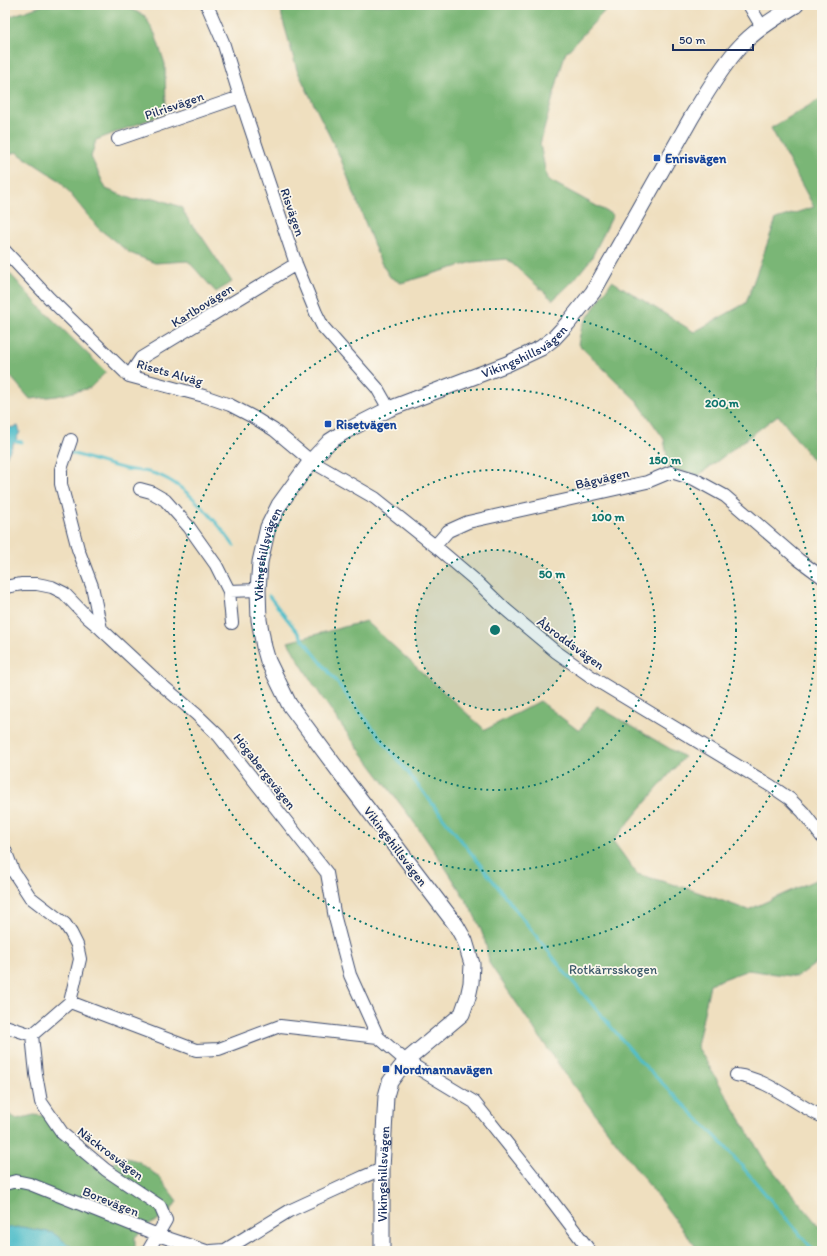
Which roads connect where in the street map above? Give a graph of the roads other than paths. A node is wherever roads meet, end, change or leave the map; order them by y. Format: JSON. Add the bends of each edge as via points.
{"nodes":[{"id":1,"x":207,"y":5,"type":"edge"},
{"id":2,"x":749,"y":5,"type":"edge"},
{"id":3,"x":796,"y":5,"type":"edge"},
{"id":4,"x":762,"y":27,"type":"junction"},
{"id":5,"x":240,"y":97,"type":"junction"},
{"id":6,"x":118,"y":138,"type":"dead end"},
{"id":7,"x":5,"y":251,"type":"edge"},
{"id":8,"x":296,"y":264,"type":"junction"},
{"id":9,"x":129,"y":376,"type":"junction"},
{"id":10,"x":390,"y":409,"type":"junction"},
{"id":11,"x":71,"y":440,"type":"dead end"},
{"id":12,"x":311,"y":461,"type":"junction"},
{"id":13,"x":140,"y":489,"type":"dead end"},
{"id":14,"x":435,"y":546,"type":"junction"},
{"id":15,"x":822,"y":577,"type":"edge"},
{"id":16,"x":5,"y":587,"type":"edge"},
{"id":17,"x":258,"y":590,"type":"junction"},
{"id":18,"x":229,"y":591,"type":"junction"},
{"id":19,"x":232,"y":623,"type":"dead end"},
{"id":20,"x":101,"y":629,"type":"junction"},
{"id":21,"x":822,"y":837,"type":"edge"},
{"id":22,"x":5,"y":850,"type":"edge"},
{"id":23,"x":70,"y":1002,"type":"junction"},
{"id":24,"x":5,"y":1026,"type":"edge"},
{"id":25,"x":32,"y":1035,"type":"junction"},
{"id":26,"x":378,"y":1037,"type":"junction"},
{"id":27,"x":406,"y":1061,"type":"junction"},
{"id":28,"x":736,"y":1075,"type":"dead end"},
{"id":29,"x":822,"y":1119,"type":"edge"},
{"id":30,"x":382,"y":1170,"type":"junction"},
{"id":31,"x":5,"y":1184,"type":"edge"},
{"id":32,"x":158,"y":1235,"type":"junction"},
{"id":33,"x":148,"y":1251,"type":"edge"},
{"id":34,"x":206,"y":1251,"type":"edge"},
{"id":35,"x":211,"y":1251,"type":"edge"},
{"id":36,"x":382,"y":1251,"type":"edge"},
{"id":37,"x":590,"y":1251,"type":"edge"}],
"edges":[{"from":1,"to":5,"type":"street","name":"Risvägen"},
{"from":2,"to":4,"type":"street"},
{"from":3,"to":4,"type":"street","name":"Vikingshillsvägen"},
{"from":4,"to":10,"type":"street","name":"Vikingshillsvägen","via":[[736,52],[705,95],[593,292],[554,338],[507,364]]},
{"from":5,"to":6,"type":"street","name":"Pilrisvägen"},
{"from":5,"to":8,"type":"street","name":"Risvägen"},
{"from":7,"to":9,"type":"street","name":"Risets Alväg"},
{"from":8,"to":9,"type":"street","name":"Karlbovägen","via":[[142,358]]},
{"from":8,"to":10,"type":"street","name":"Risvägen","via":[[323,327],[377,388]]},
{"from":9,"to":12,"type":"street","name":"Risets Alväg","via":[[230,405],[274,430]]},
{"from":10,"to":12,"type":"street","name":"Vikingshillsvägen","via":[[330,441]]},
{"from":11,"to":20,"type":"street","via":[[61,469],[61,484],[78,549],[92,586]]},
{"from":12,"to":14,"type":"street","name":"Åbroddsvägen","via":[[375,498]]},
{"from":12,"to":17,"type":"street","name":"Vikingshillsvägen","via":[[279,505],[268,527],[260,562]]},
{"from":13,"to":18,"type":"street","via":[[165,500],[189,527],[216,565]]},
{"from":14,"to":15,"type":"street","name":"Bågvägen","via":[[448,531],[468,522],[647,482],[670,472],[694,479],[725,496],[784,548]]},
{"from":14,"to":21,"type":"street","name":"Åbroddsvägen","via":[[555,651],[596,680],[761,778],[790,799]]},
{"from":16,"to":20,"type":"street","name":"Högabergsvägen","via":[[22,584],[52,587],[64,593]]},
{"from":17,"to":18,"type":"street"},
{"from":17,"to":27,"type":"street","name":"Vikingshillsvägen","via":[[259,620],[264,647],[289,704],[466,941],[472,974],[462,1014]]},
{"from":18,"to":19,"type":"street"},
{"from":20,"to":26,"type":"street","name":"Högabergsvägen","via":[[219,736],[327,873],[335,918],[350,975]]},
{"from":22,"to":23,"type":"street","via":[[13,872],[30,897],[65,924],[77,945],[80,959]]},
{"from":23,"to":25,"type":"street"},
{"from":23,"to":26,"type":"street","via":[[196,1050],[219,1049],[280,1026]]},
{"from":24,"to":25,"type":"street"},
{"from":25,"to":32,"type":"street","name":"Näckrosvägen","via":[[41,1102],[63,1134],[106,1170],[160,1206],[166,1220]]},
{"from":26,"to":27,"type":"street","name":"Högabergsvägen"},
{"from":27,"to":30,"type":"street","name":"Vikingshillsvägen","via":[[390,1082],[386,1096]]},
{"from":27,"to":37,"type":"street","via":[[474,1102]]},
{"from":28,"to":29,"type":"street","via":[[771,1086]]},
{"from":30,"to":35,"type":"street","via":[[290,1211],[225,1250]]},
{"from":30,"to":36,"type":"street","name":"Vikingshillsvägen"},
{"from":31,"to":32,"type":"street","name":"Borevägen","via":[[16,1181],[30,1184]]},
{"from":32,"to":33,"type":"street","name":"Näckrosvägen"},
{"from":32,"to":34,"type":"street","name":"Borevägen"}]}
